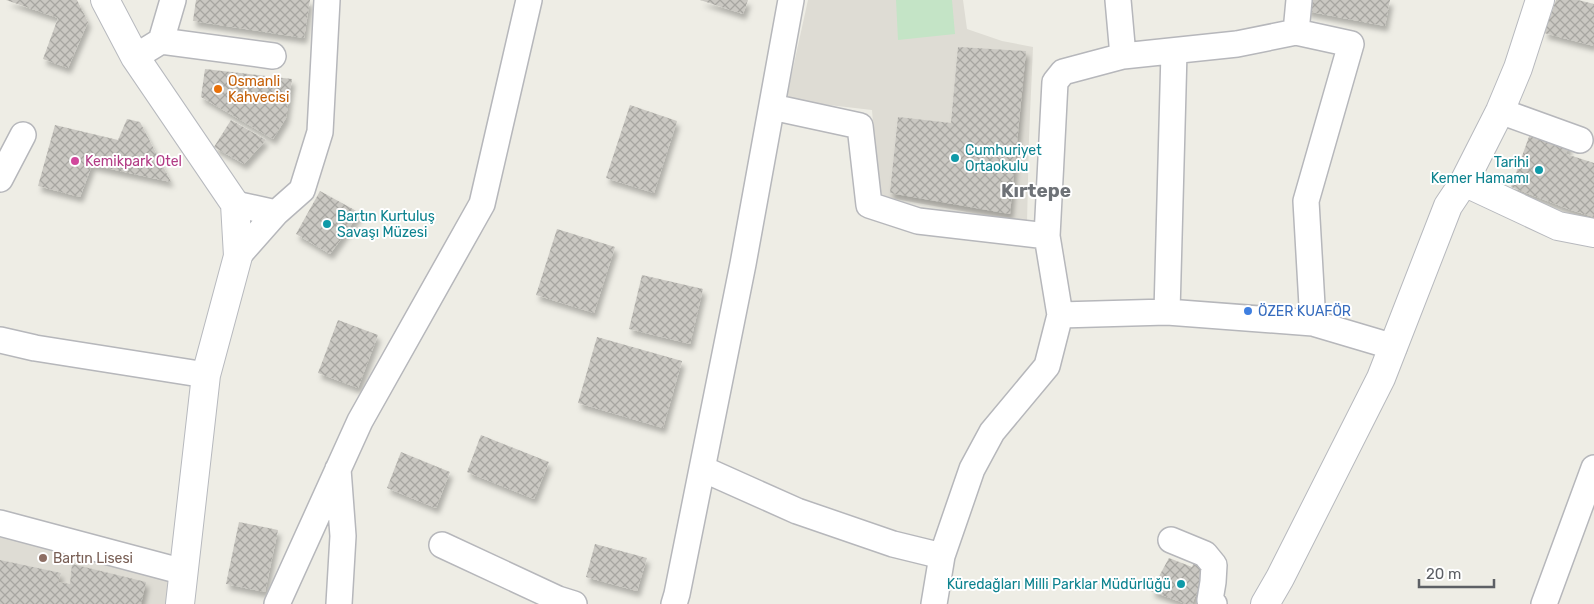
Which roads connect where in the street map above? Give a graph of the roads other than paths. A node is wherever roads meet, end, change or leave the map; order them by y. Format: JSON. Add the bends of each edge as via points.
{"nodes":[{"id":1,"x":105,"y":0,"type":"edge"},
{"id":2,"x":173,"y":0,"type":"edge"},
{"id":3,"x":327,"y":0,"type":"edge"},
{"id":4,"x":530,"y":0,"type":"edge"},
{"id":5,"x":791,"y":0,"type":"edge"},
{"id":6,"x":1118,"y":0,"type":"edge"},
{"id":7,"x":1299,"y":0,"type":"edge"},
{"id":8,"x":1540,"y":0,"type":"edge"},
{"id":9,"x":1296,"y":32,"type":"junction"},
{"id":10,"x":161,"y":41,"type":"junction"},
{"id":11,"x":1174,"y":52,"type":"junction"},
{"id":12,"x":273,"y":56,"type":"dead end"},
{"id":13,"x":1123,"y":56,"type":"junction"},
{"id":14,"x":135,"y":57,"type":"junction"},
{"id":15,"x":772,"y":107,"type":"junction"},
{"id":16,"x":1500,"y":111,"type":"junction"},
{"id":17,"x":23,"y":135,"type":"dead end"},
{"id":18,"x":1580,"y":140,"type":"dead end"},
{"id":19,"x":0,"y":179,"type":"edge"},
{"id":20,"x":1464,"y":182,"type":"junction"},
{"id":21,"x":235,"y":204,"type":"junction"},
{"id":22,"x":276,"y":213,"type":"junction"},
{"id":23,"x":1594,"y":233,"type":"edge"},
{"id":24,"x":1047,"y":236,"type":"junction"},
{"id":25,"x":238,"y":256,"type":"junction"},
{"id":26,"x":1168,"y":312,"type":"junction"},
{"id":27,"x":1060,"y":316,"type":"junction"},
{"id":28,"x":1313,"y":323,"type":"junction"},
{"id":29,"x":0,"y":340,"type":"edge"},
{"id":30,"x":1394,"y":347,"type":"junction"},
{"id":31,"x":206,"y":376,"type":"junction"},
{"id":32,"x":338,"y":468,"type":"junction"},
{"id":33,"x":1594,"y":468,"type":"edge"},
{"id":34,"x":703,"y":469,"type":"junction"},
{"id":35,"x":0,"y":523,"type":"edge"},
{"id":36,"x":1171,"y":540,"type":"dead end"},
{"id":37,"x":442,"y":545,"type":"dead end"},
{"id":38,"x":942,"y":556,"type":"junction"},
{"id":39,"x":184,"y":572,"type":"junction"},
{"id":40,"x":180,"y":604,"type":"edge"},
{"id":41,"x":277,"y":604,"type":"edge"},
{"id":42,"x":339,"y":604,"type":"edge"},
{"id":43,"x":574,"y":604,"type":"edge"},
{"id":44,"x":674,"y":604,"type":"edge"},
{"id":45,"x":934,"y":604,"type":"edge"},
{"id":46,"x":1214,"y":604,"type":"edge"},
{"id":47,"x":1265,"y":604,"type":"edge"},
{"id":48,"x":1544,"y":604,"type":"edge"}],
"edges":[{"from":1,"to":14,"type":"street"},
{"from":2,"to":10,"type":"street"},
{"from":3,"to":22,"type":"street","via":[[320,132],[302,190]]},
{"from":4,"to":32,"type":"street","via":[[482,204],[360,421]]},
{"from":5,"to":15,"type":"street"},
{"from":6,"to":13,"type":"street"},
{"from":7,"to":9,"type":"street"},
{"from":8,"to":16,"type":"street"},
{"from":9,"to":11,"type":"street"},
{"from":9,"to":28,"type":"street","via":[[1351,44],[1306,201]]},
{"from":10,"to":12,"type":"street"},
{"from":10,"to":14,"type":"street"},
{"from":11,"to":13,"type":"street"},
{"from":11,"to":26,"type":"street"},
{"from":13,"to":24,"type":"street","via":[[1063,72],[1055,82]]},
{"from":14,"to":21,"type":"street"},
{"from":15,"to":24,"type":"street","via":[[860,126],[869,205],[918,221]]},
{"from":15,"to":34,"type":"street"},
{"from":16,"to":18,"type":"street"},
{"from":16,"to":20,"type":"street"},
{"from":17,"to":19,"type":"street"},
{"from":20,"to":23,"type":"street","via":[[1558,226]]},
{"from":20,"to":30,"type":"street","via":[[1448,206]]},
{"from":21,"to":22,"type":"street"},
{"from":21,"to":25,"type":"street"},
{"from":22,"to":25,"type":"street"},
{"from":24,"to":27,"type":"street"},
{"from":25,"to":31,"type":"street"},
{"from":26,"to":27,"type":"street"},
{"from":26,"to":28,"type":"street"},
{"from":27,"to":38,"type":"street","via":[[1047,366],[992,432],[972,469]]},
{"from":28,"to":30,"type":"street"},
{"from":29,"to":31,"type":"street"},
{"from":30,"to":47,"type":"street"},
{"from":31,"to":39,"type":"street"},
{"from":32,"to":41,"type":"street"},
{"from":32,"to":42,"type":"street","via":[[343,536]]},
{"from":33,"to":48,"type":"street"},
{"from":34,"to":38,"type":"street","via":[[805,514],[894,544]]},
{"from":34,"to":44,"type":"street"},
{"from":35,"to":39,"type":"street"},
{"from":36,"to":46,"type":"street","via":[[1205,554],[1214,565],[1210,600]]},
{"from":37,"to":43,"type":"street"},
{"from":38,"to":45,"type":"street"},
{"from":39,"to":40,"type":"street"}]}
